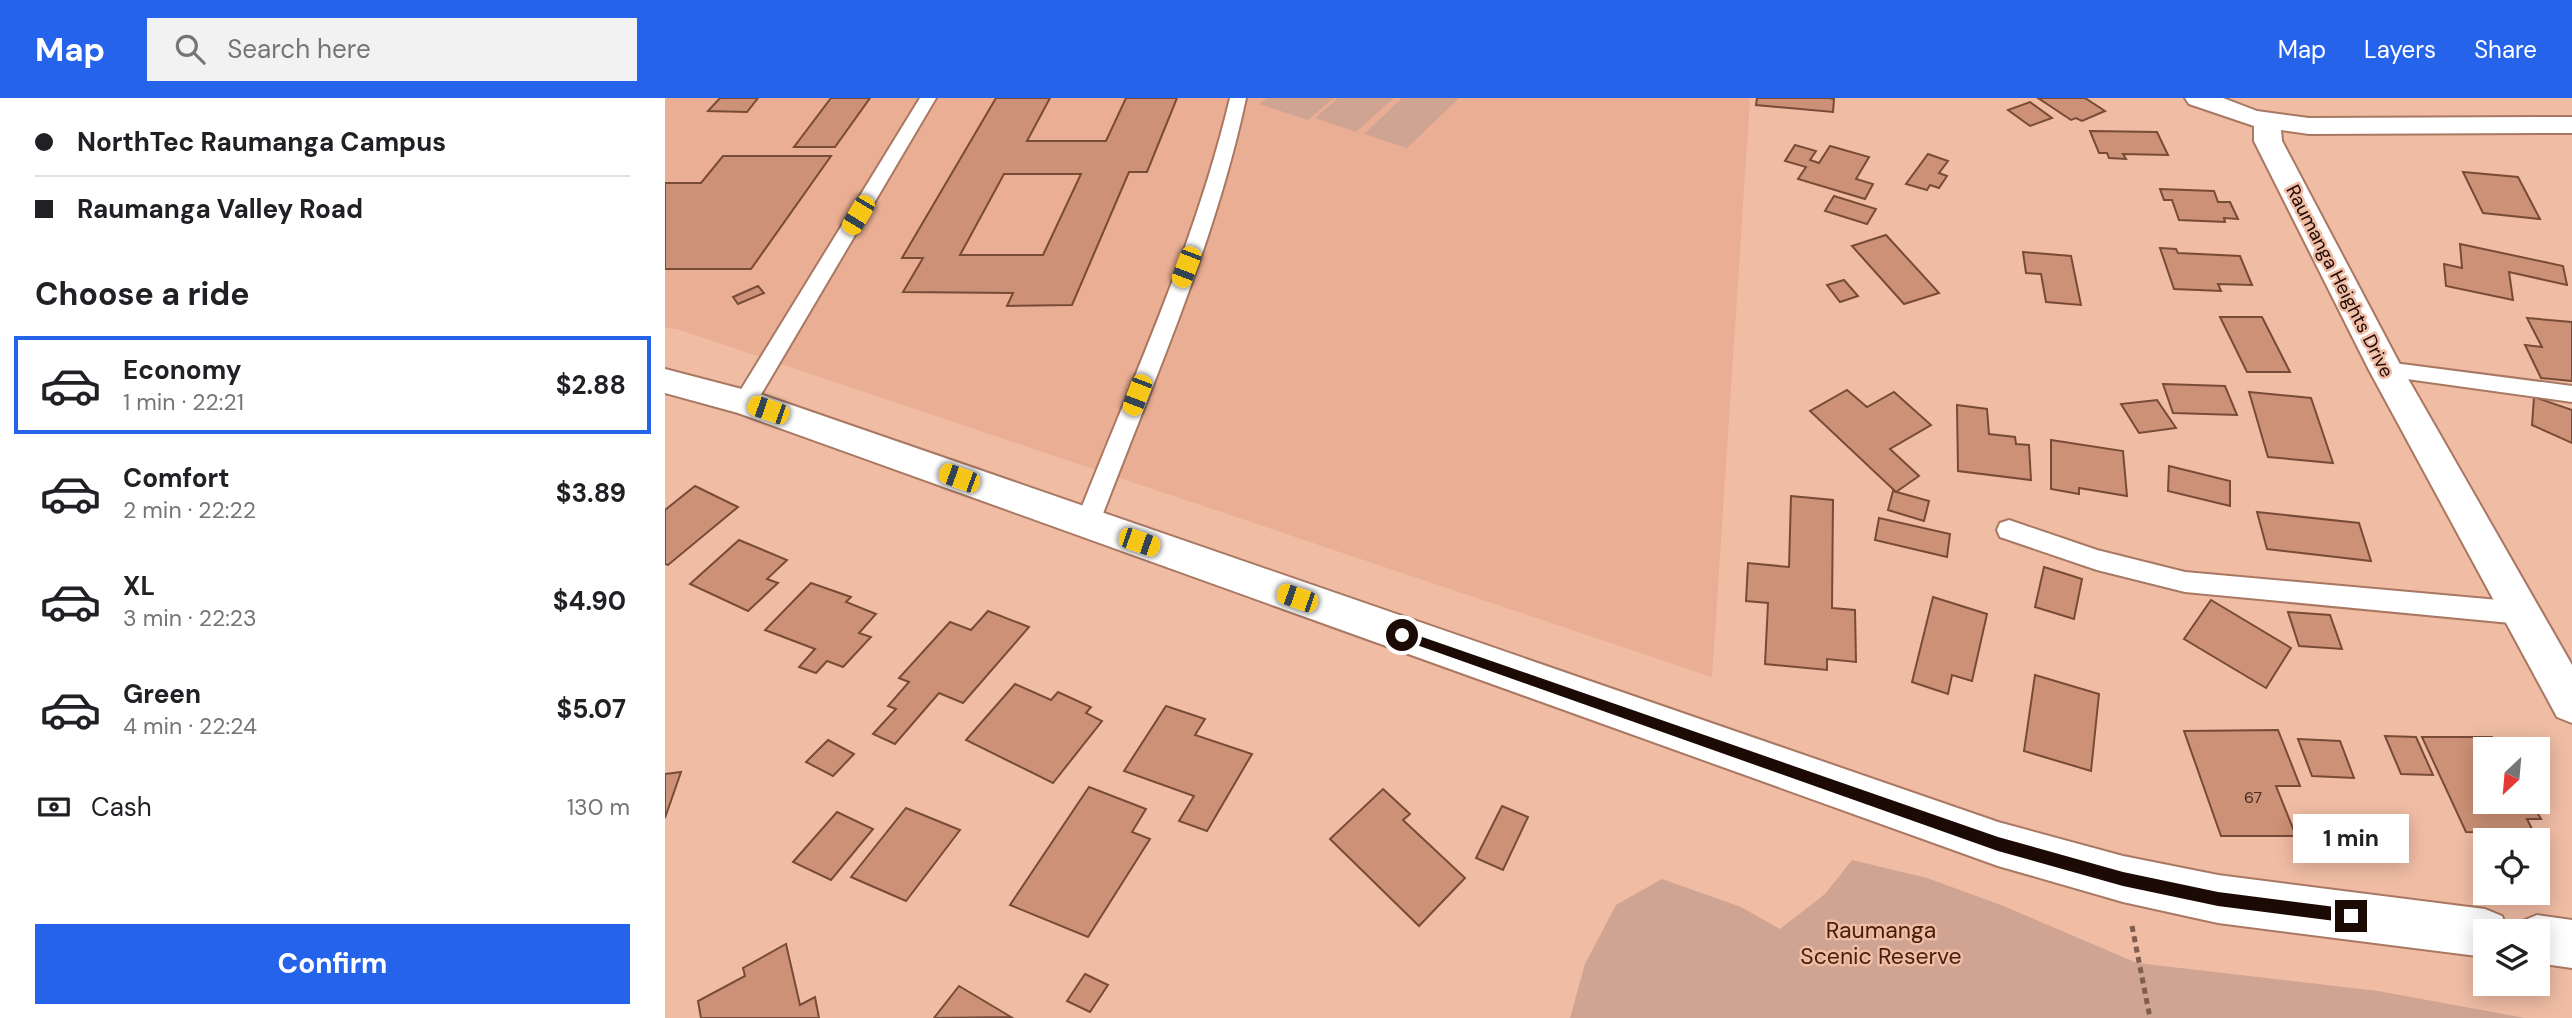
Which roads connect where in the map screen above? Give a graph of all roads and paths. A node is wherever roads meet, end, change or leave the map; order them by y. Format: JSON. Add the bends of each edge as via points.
{"nodes":[{"id":1,"x":928,"y":98,"type":"edge"},
{"id":2,"x":1238,"y":98,"type":"edge"},
{"id":3,"x":2198,"y":98,"type":"edge"},
{"id":4,"x":2267,"y":122,"type":"junction"},
{"id":5,"x":2572,"y":125,"type":"edge"},
{"id":6,"x":2386,"y":370,"type":"junction"},
{"id":7,"x":665,"y":381,"type":"edge"},
{"id":8,"x":2572,"y":394,"type":"edge"},
{"id":9,"x":745,"y":402,"type":"junction"},
{"id":10,"x":1087,"y":524,"type":"junction"},
{"id":11,"x":2009,"y":530,"type":"dead end"},
{"id":12,"x":2521,"y":613,"type":"junction"},
{"id":13,"x":2572,"y":704,"type":"edge"},
{"id":14,"x":2123,"y":879,"type":"junction"},
{"id":15,"x":2473,"y":931,"type":"edge"},
{"id":16,"x":2550,"y":941,"type":"edge"},
{"id":17,"x":2572,"y":944,"type":"edge"},
{"id":18,"x":2150,"y":1018,"type":"edge"}],
"edges":[{"from":1,"to":9,"type":"lane"},
{"from":2,"to":10,"type":"lane","via":[[1206,215]]},
{"from":3,"to":4,"type":"street"},
{"from":4,"to":5,"type":"street","via":[[2309,126]]},
{"from":4,"to":6,"type":"street","name":"Raumanga Heights Drive","via":[[2268,141]]},
{"from":6,"to":8,"type":"lane"},
{"from":6,"to":12,"type":"street","name":"Raumanga Heights Drive"},
{"from":7,"to":9,"type":"street"},
{"from":9,"to":10,"type":"street"},
{"from":10,"to":14,"type":"street","via":[[1986,840]]},
{"from":11,"to":12,"type":"lane","via":[[2097,560],[2185,582]]},
{"from":12,"to":13,"type":"street","name":"Raumanga Heights Drive"},
{"from":14,"to":15,"type":"street","via":[[2218,899]]},
{"from":14,"to":18,"type":"path"},
{"from":16,"to":17,"type":"street"}]}
